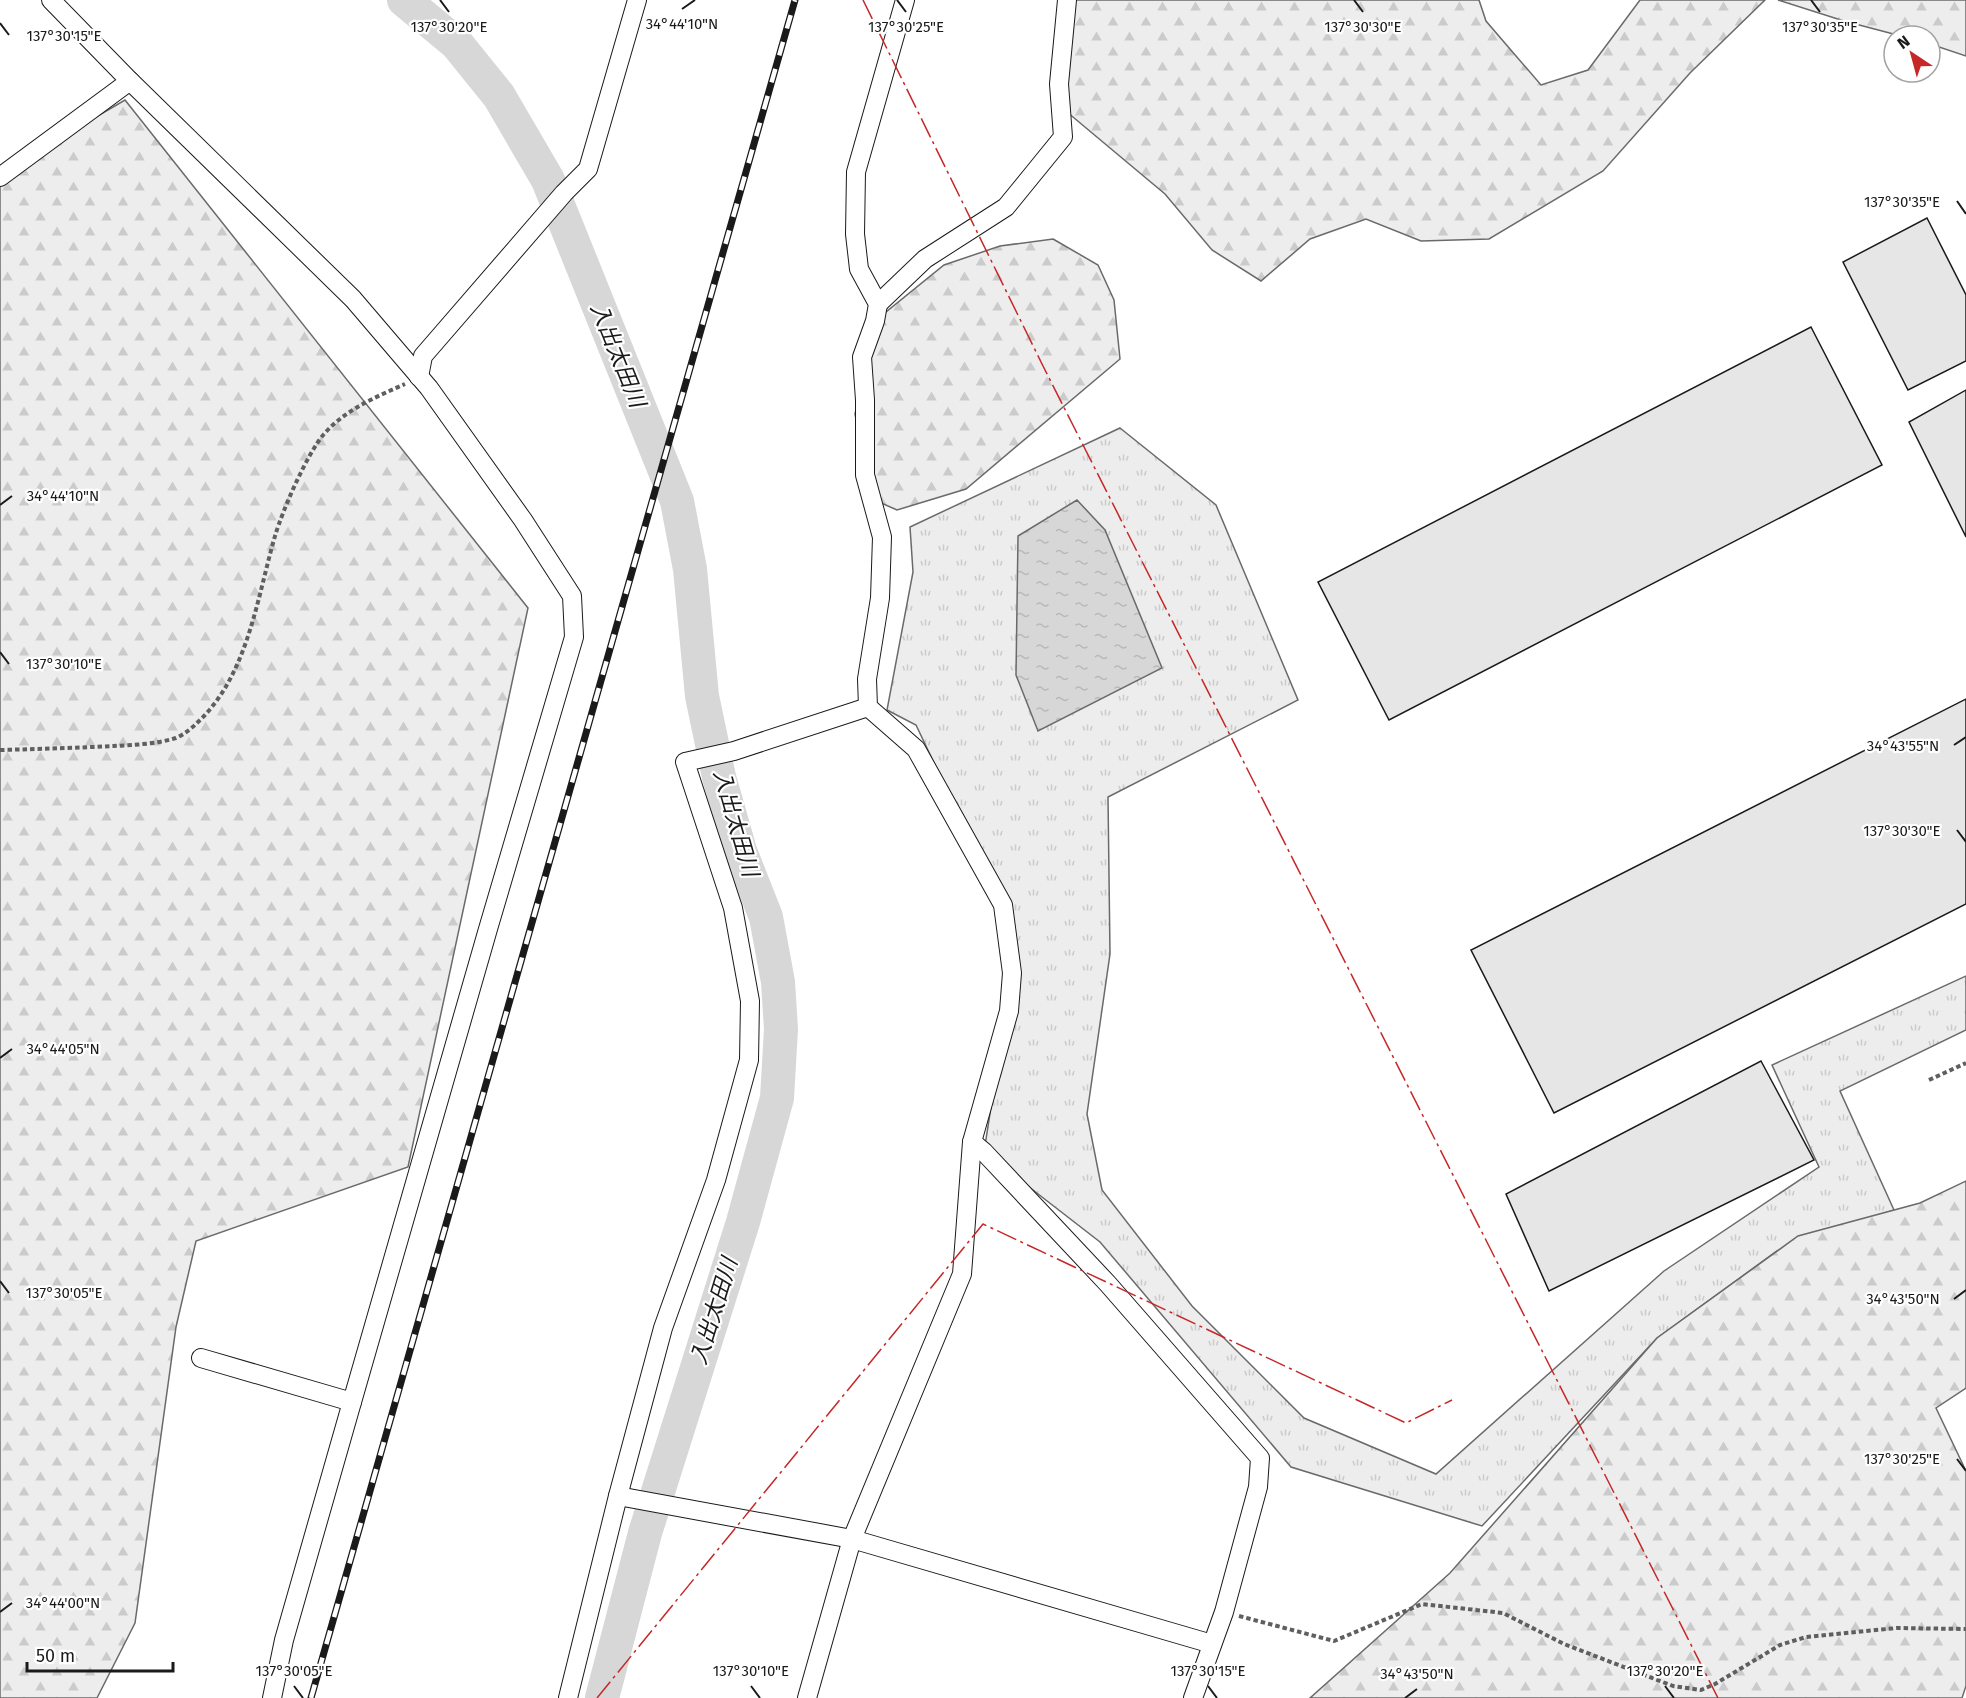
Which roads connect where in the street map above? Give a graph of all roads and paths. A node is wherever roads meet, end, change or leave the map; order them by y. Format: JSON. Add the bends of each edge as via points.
{"nodes":[{"id":1,"x":51,"y":0,"type":"edge"},
{"id":2,"x":638,"y":0,"type":"edge"},
{"id":3,"x":905,"y":0,"type":"edge"},
{"id":4,"x":1067,"y":0,"type":"edge"},
{"id":5,"x":130,"y":81,"type":"junction"},
{"id":6,"x":0,"y":177,"type":"edge"},
{"id":7,"x":878,"y":304,"type":"junction"},
{"id":8,"x":419,"y":377,"type":"junction"},
{"id":9,"x":868,"y":707,"type":"junction"},
{"id":10,"x":0,"y":750,"type":"edge"},
{"id":11,"x":1966,"y":1063,"type":"edge"},
{"id":12,"x":1929,"y":1080,"type":"dead end"},
{"id":13,"x":972,"y":1142,"type":"junction"},
{"id":14,"x":201,"y":1358,"type":"dead end"},
{"id":15,"x":352,"y":1402,"type":"junction"},
{"id":16,"x":618,"y":1496,"type":"junction"},
{"id":17,"x":852,"y":1539,"type":"junction"},
{"id":18,"x":1224,"y":1612,"type":"junction"},
{"id":19,"x":1966,"y":1629,"type":"edge"},
{"id":20,"x":1212,"y":1644,"type":"junction"},
{"id":21,"x":272,"y":1698,"type":"edge"},
{"id":22,"x":568,"y":1698,"type":"edge"},
{"id":23,"x":807,"y":1698,"type":"edge"},
{"id":24,"x":1192,"y":1698,"type":"edge"}],
"edges":[{"from":1,"to":5,"type":"street"},
{"from":2,"to":8,"type":"street","via":[[588,169],[423,356]]},
{"from":3,"to":7,"type":"street","via":[[856,172],[859,269]]},
{"from":4,"to":7,"type":"street","via":[[1059,84],[1063,137],[1006,207],[925,259]]},
{"from":5,"to":6,"type":"street"},
{"from":5,"to":8,"type":"street","via":[[353,299]]},
{"from":7,"to":9,"type":"street","via":[[862,357],[866,475],[882,537],[880,598],[867,679]]},
{"from":8,"to":10,"type":"path","via":[[367,400],[324,434],[293,491],[276,535],[261,595],[233,676],[212,709],[189,731],[176,738],[138,744]]},
{"from":8,"to":15,"type":"street","via":[[523,520],[572,596],[574,637]]},
{"from":9,"to":13,"type":"street","via":[[916,749],[1003,905],[1012,973],[1009,1011]]},
{"from":9,"to":16,"type":"street","via":[[734,752],[685,762],[733,908],[750,1001],[749,1060],[716,1180],[663,1328]]},
{"from":11,"to":12,"type":"path"},
{"from":13,"to":17,"type":"street","via":[[962,1274]]},
{"from":13,"to":18,"type":"street","via":[[1108,1284],[1260,1458],[1258,1487]]},
{"from":14,"to":15,"type":"street"},
{"from":15,"to":21,"type":"street","via":[[284,1640]]},
{"from":16,"to":17,"type":"street"},
{"from":16,"to":22,"type":"street"},
{"from":17,"to":20,"type":"street"},
{"from":17,"to":23,"type":"street"},
{"from":18,"to":19,"type":"path","via":[[1334,1641],[1422,1604],[1503,1613],[1564,1644],[1673,1686],[1701,1690],[1780,1645],[1806,1637],[1897,1628]]},
{"from":18,"to":20,"type":"street"},
{"from":20,"to":24,"type":"street"}]}
